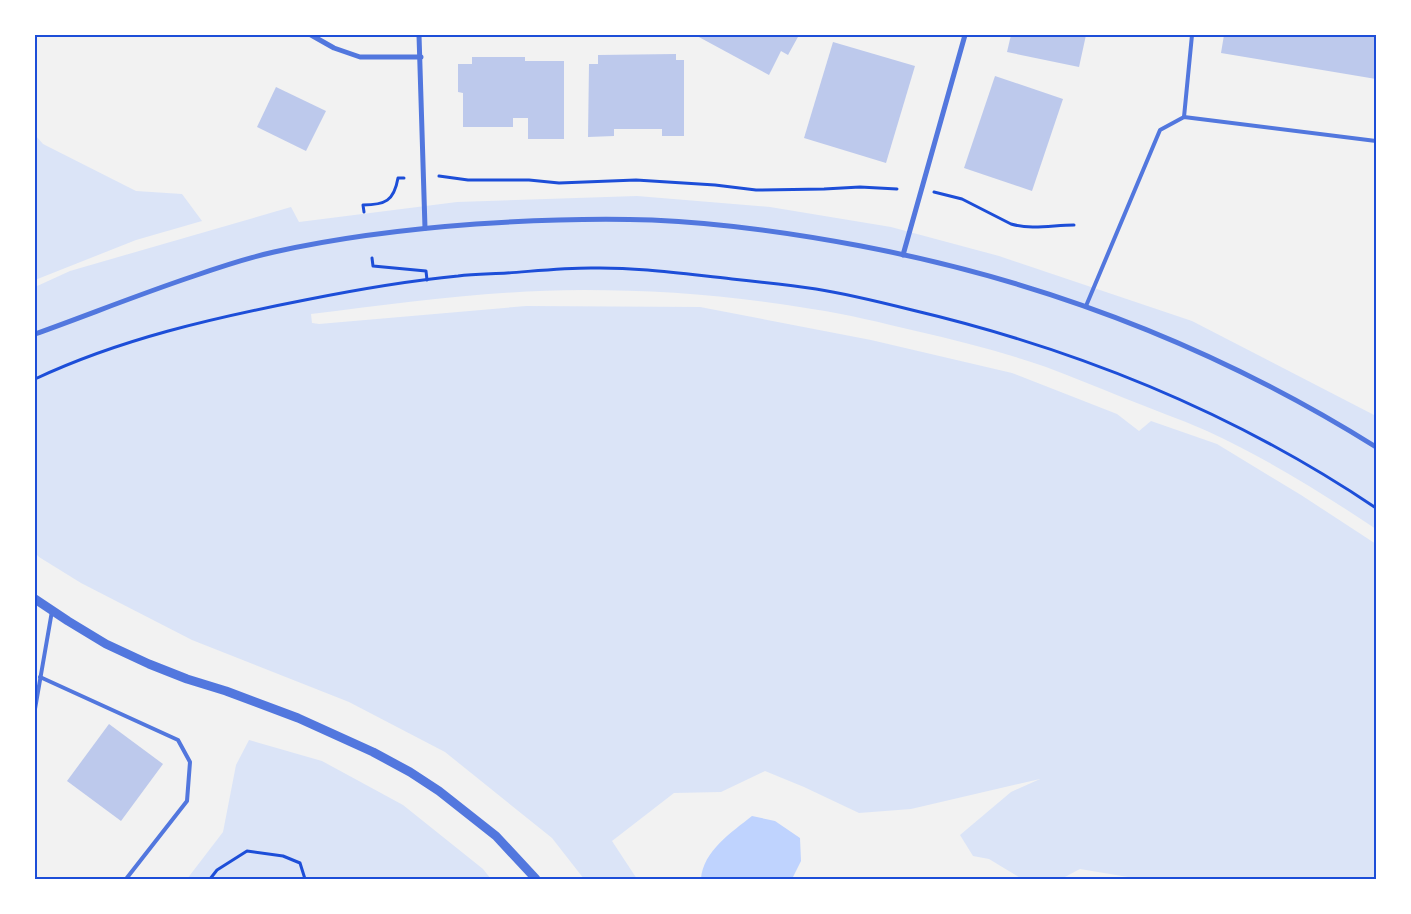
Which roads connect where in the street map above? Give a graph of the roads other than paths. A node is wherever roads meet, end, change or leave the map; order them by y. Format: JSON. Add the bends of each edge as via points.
{"nodes":[{"id":1,"x":311,"y":35,"type":"edge"},
{"id":2,"x":419,"y":35,"type":"edge"},
{"id":3,"x":965,"y":35,"type":"edge"},
{"id":4,"x":1192,"y":35,"type":"edge"},
{"id":5,"x":420,"y":57,"type":"junction"},
{"id":6,"x":1184,"y":117,"type":"junction"},
{"id":7,"x":1376,"y":141,"type":"edge"},
{"id":8,"x":425,"y":228,"type":"junction"},
{"id":9,"x":903,"y":254,"type":"junction"},
{"id":10,"x":1086,"y":306,"type":"junction"},
{"id":11,"x":35,"y":334,"type":"edge"},
{"id":12,"x":1376,"y":447,"type":"edge"},
{"id":13,"x":35,"y":599,"type":"edge"},
{"id":14,"x":52,"y":611,"type":"junction"},
{"id":15,"x":40,"y":677,"type":"junction"},
{"id":16,"x":35,"y":709,"type":"edge"},
{"id":17,"x":126,"y":879,"type":"edge"},
{"id":18,"x":536,"y":879,"type":"edge"}],
"edges":[{"from":1,"to":5,"type":"street","via":[[360,57]]},
{"from":2,"to":5,"type":"street"},
{"from":3,"to":9,"type":"street"},
{"from":4,"to":6,"type":"lane"},
{"from":5,"to":8,"type":"street"},
{"from":6,"to":7,"type":"lane"},
{"from":6,"to":10,"type":"lane","via":[[1160,130]]},
{"from":8,"to":9,"type":"street","via":[[525,220],[652,220],[781,232]]},
{"from":8,"to":11,"type":"street","via":[[322,242],[270,253],[170,284]]},
{"from":9,"to":10,"type":"street","via":[[1007,280]]},
{"from":10,"to":12,"type":"street","via":[[1225,364],[1301,402]]},
{"from":13,"to":14,"type":"street"},
{"from":14,"to":15,"type":"lane"},
{"from":14,"to":18,"type":"street","via":[[106,644],[149,664],[298,718],[410,772],[496,836]]},
{"from":15,"to":16,"type":"lane"},
{"from":15,"to":17,"type":"lane","via":[[178,740],[190,762],[187,801]]}]}
